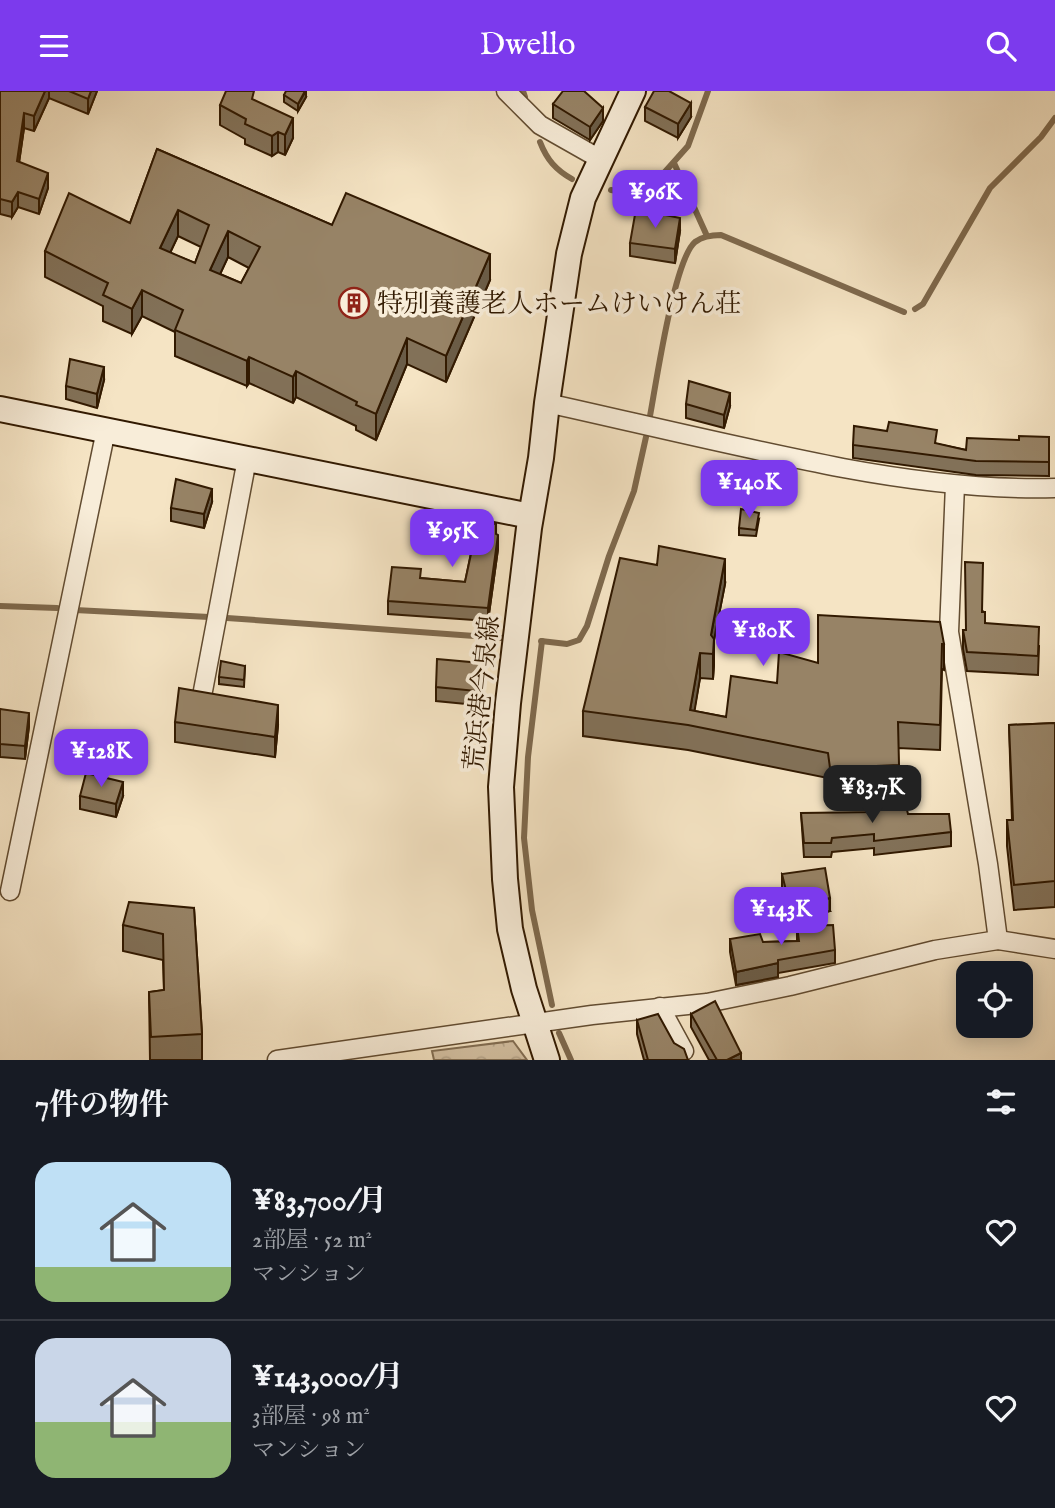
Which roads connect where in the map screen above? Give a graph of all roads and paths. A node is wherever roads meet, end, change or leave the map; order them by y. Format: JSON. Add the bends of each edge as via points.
{"nodes":[{"id":1,"x":506,"y":91,"type":"edge"},
{"id":2,"x":633,"y":91,"type":"edge"},
{"id":3,"x":600,"y":159,"type":"junction"},
{"id":4,"x":547,"y":403,"type":"junction"},
{"id":5,"x":0,"y":409,"type":"edge"},
{"id":6,"x":106,"y":430,"type":"junction"},
{"id":7,"x":247,"y":459,"type":"junction"},
{"id":8,"x":955,"y":485,"type":"junction"},
{"id":9,"x":1055,"y":488,"type":"edge"},
{"id":10,"x":530,"y":516,"type":"junction"},
{"id":11,"x":202,"y":696,"type":"edge"},
{"id":12,"x":10,"y":891,"type":"dead end"},
{"id":13,"x":999,"y":940,"type":"junction"},
{"id":14,"x":1055,"y":950,"type":"edge"},
{"id":15,"x":660,"y":1007,"type":"junction"},
{"id":16,"x":534,"y":1023,"type":"junction"},
{"id":17,"x":684,"y":1051,"type":"edge"},
{"id":18,"x":277,"y":1060,"type":"edge"},
{"id":19,"x":283,"y":1060,"type":"edge"},
{"id":20,"x":547,"y":1060,"type":"edge"}],
"edges":[{"from":1,"to":3,"type":"street","via":[[541,125]]},
{"from":2,"to":3,"type":"main road","name":"荒浜港今泉線"},
{"from":3,"to":4,"type":"main road","name":"荒浜港今泉線","via":[[575,228]]},
{"from":4,"to":8,"type":"street","via":[[797,460]]},
{"from":4,"to":10,"type":"main road","name":"荒浜港今泉線"},
{"from":5,"to":6,"type":"main road"},
{"from":6,"to":7,"type":"main road"},
{"from":6,"to":12,"type":"street"},
{"from":7,"to":10,"type":"main road"},
{"from":7,"to":11,"type":"street"},
{"from":8,"to":9,"type":"street"},
{"from":8,"to":13,"type":"street","via":[[949,632]]},
{"from":10,"to":16,"type":"main road","name":"荒浜港今泉線","via":[[501,787],[510,929]]},
{"from":13,"to":14,"type":"street"},
{"from":13,"to":15,"type":"street","via":[[935,950],[707,1003]]},
{"from":15,"to":16,"type":"street"},
{"from":15,"to":17,"type":"street"},
{"from":16,"to":19,"type":"street"},
{"from":16,"to":20,"type":"main road","name":"荒浜港今泉線"},
{"from":18,"to":19,"type":"street"}]}
